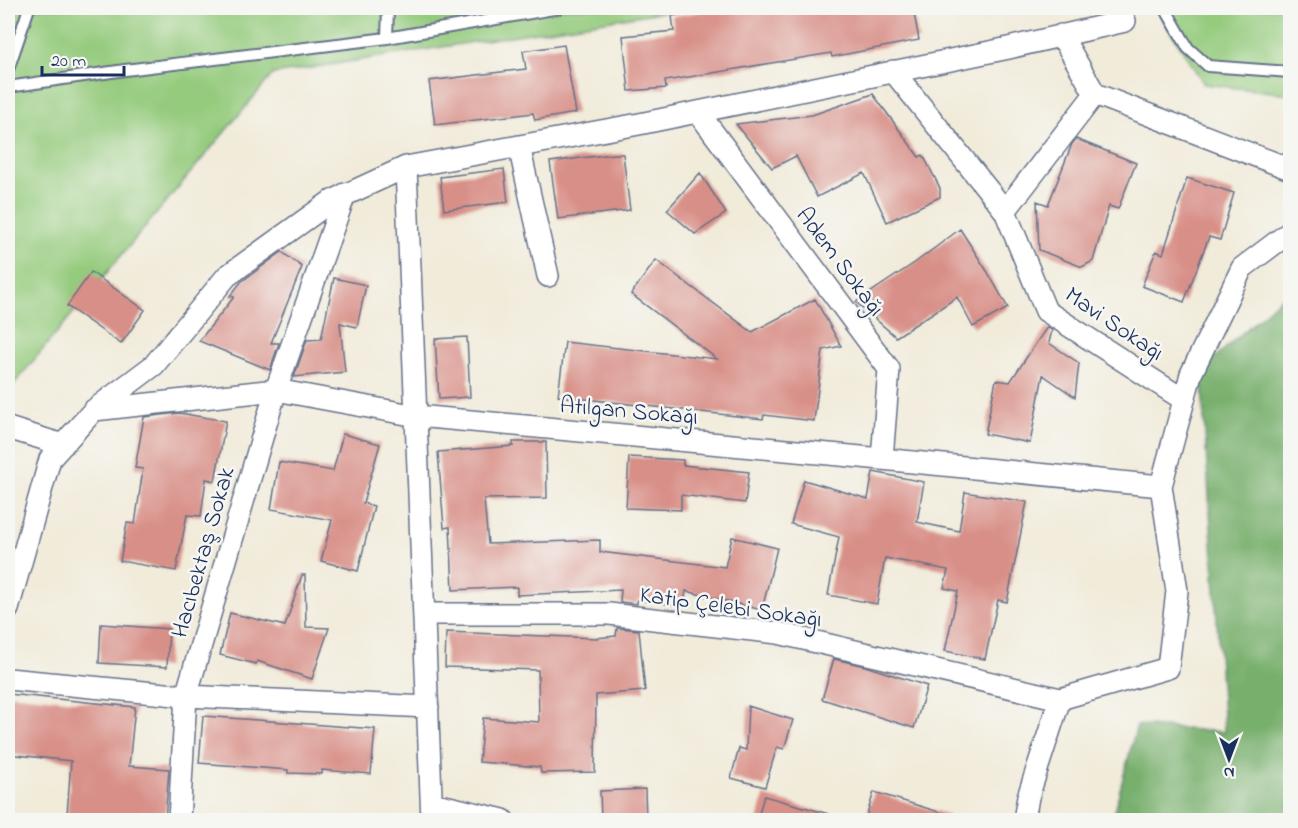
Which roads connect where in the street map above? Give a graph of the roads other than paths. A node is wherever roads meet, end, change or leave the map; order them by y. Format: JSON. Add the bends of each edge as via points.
{"nodes":[{"id":1,"x":29,"y":8,"type":"edge"},
{"id":2,"x":388,"y":8,"type":"edge"},
{"id":3,"x":559,"y":8,"type":"edge"},
{"id":4,"x":1165,"y":8,"type":"edge"},
{"id":5,"x":1125,"y":21,"type":"dead end"},
{"id":6,"x":1061,"y":35,"type":"junction"},
{"id":7,"x":387,"y":38,"type":"junction"},
{"id":8,"x":8,"y":70,"type":"edge"},
{"id":9,"x":893,"y":71,"type":"junction"},
{"id":10,"x":1290,"y":72,"type":"edge"},
{"id":11,"x":8,"y":87,"type":"edge"},
{"id":12,"x":1095,"y":94,"type":"junction"},
{"id":13,"x":698,"y":112,"type":"junction"},
{"id":14,"x":519,"y":146,"type":"junction"},
{"id":15,"x":406,"y":167,"type":"junction"},
{"id":16,"x":1290,"y":170,"type":"edge"},
{"id":17,"x":345,"y":194,"type":"junction"},
{"id":18,"x":1005,"y":210,"type":"junction"},
{"id":19,"x":1290,"y":232,"type":"edge"},
{"id":20,"x":548,"y":276,"type":"dead end"},
{"id":21,"x":276,"y":390,"type":"junction"},
{"id":22,"x":1184,"y":400,"type":"junction"},
{"id":23,"x":94,"y":410,"type":"junction"},
{"id":24,"x":417,"y":416,"type":"junction"},
{"id":25,"x":8,"y":428,"type":"edge"},
{"id":26,"x":63,"y":445,"type":"junction"},
{"id":27,"x":882,"y":459,"type":"junction"},
{"id":28,"x":1161,"y":486,"type":"junction"},
{"id":29,"x":8,"y":609,"type":"edge"},
{"id":30,"x":424,"y":615,"type":"junction"},
{"id":31,"x":8,"y":679,"type":"edge"},
{"id":32,"x":186,"y":696,"type":"junction"},
{"id":33,"x":1060,"y":699,"type":"junction"},
{"id":34,"x":428,"y":707,"type":"junction"},
{"id":35,"x":432,"y":812,"type":"edge"},
{"id":36,"x":179,"y":820,"type":"edge"},
{"id":37,"x":503,"y":820,"type":"edge"},
{"id":38,"x":1024,"y":820,"type":"edge"}],
"edges":[{"from":1,"to":8,"type":"lane"},
{"from":2,"to":7,"type":"lane"},
{"from":3,"to":7,"type":"lane"},
{"from":4,"to":10,"type":"lane","via":[[1188,48],[1208,66]]},
{"from":5,"to":6,"type":"street"},
{"from":6,"to":9,"type":"street"},
{"from":6,"to":12,"type":"street"},
{"from":7,"to":11,"type":"lane"},
{"from":9,"to":13,"type":"street"},
{"from":9,"to":18,"type":"street","name":"Mavi Sokağı"},
{"from":12,"to":16,"type":"street"},
{"from":12,"to":18,"type":"street"},
{"from":13,"to":14,"type":"street"},
{"from":13,"to":27,"type":"street","name":"Adem Sokağı","via":[[890,369]]},
{"from":14,"to":15,"type":"street"},
{"from":14,"to":20,"type":"street"},
{"from":15,"to":17,"type":"street"},
{"from":15,"to":24,"type":"street"},
{"from":17,"to":21,"type":"street","name":"Hacıbektaş Sokak"},
{"from":17,"to":23,"type":"street","via":[[227,276],[154,365]]},
{"from":18,"to":22,"type":"street","name":"Mavi Sokağı","via":[[1046,311]]},
{"from":19,"to":22,"type":"street","via":[[1242,268],[1191,374]]},
{"from":21,"to":23,"type":"street","name":"Atılgan Sokağı"},
{"from":21,"to":24,"type":"street","name":"Atılgan Sokağı"},
{"from":21,"to":32,"type":"street","name":"Hacıbektaş Sokak"},
{"from":22,"to":28,"type":"street"},
{"from":23,"to":26,"type":"street"},
{"from":24,"to":27,"type":"street","name":"Atılgan Sokağı"},
{"from":24,"to":30,"type":"street"},
{"from":25,"to":26,"type":"street"},
{"from":26,"to":29,"type":"street","via":[[50,459]]},
{"from":27,"to":28,"type":"street","name":"Atılgan Sokağı"},
{"from":28,"to":33,"type":"street","via":[[1177,591],[1168,668]]},
{"from":30,"to":33,"type":"street","name":"Katip Çelebi Sokağı","via":[[609,615],[778,633]]},
{"from":30,"to":34,"type":"street"},
{"from":31,"to":32,"type":"street"},
{"from":32,"to":34,"type":"street"},
{"from":32,"to":36,"type":"street","name":"Hacıbektaş Sokak"},
{"from":33,"to":38,"type":"street"},
{"from":34,"to":35,"type":"street"},
{"from":35,"to":37,"type":"street"}]}
